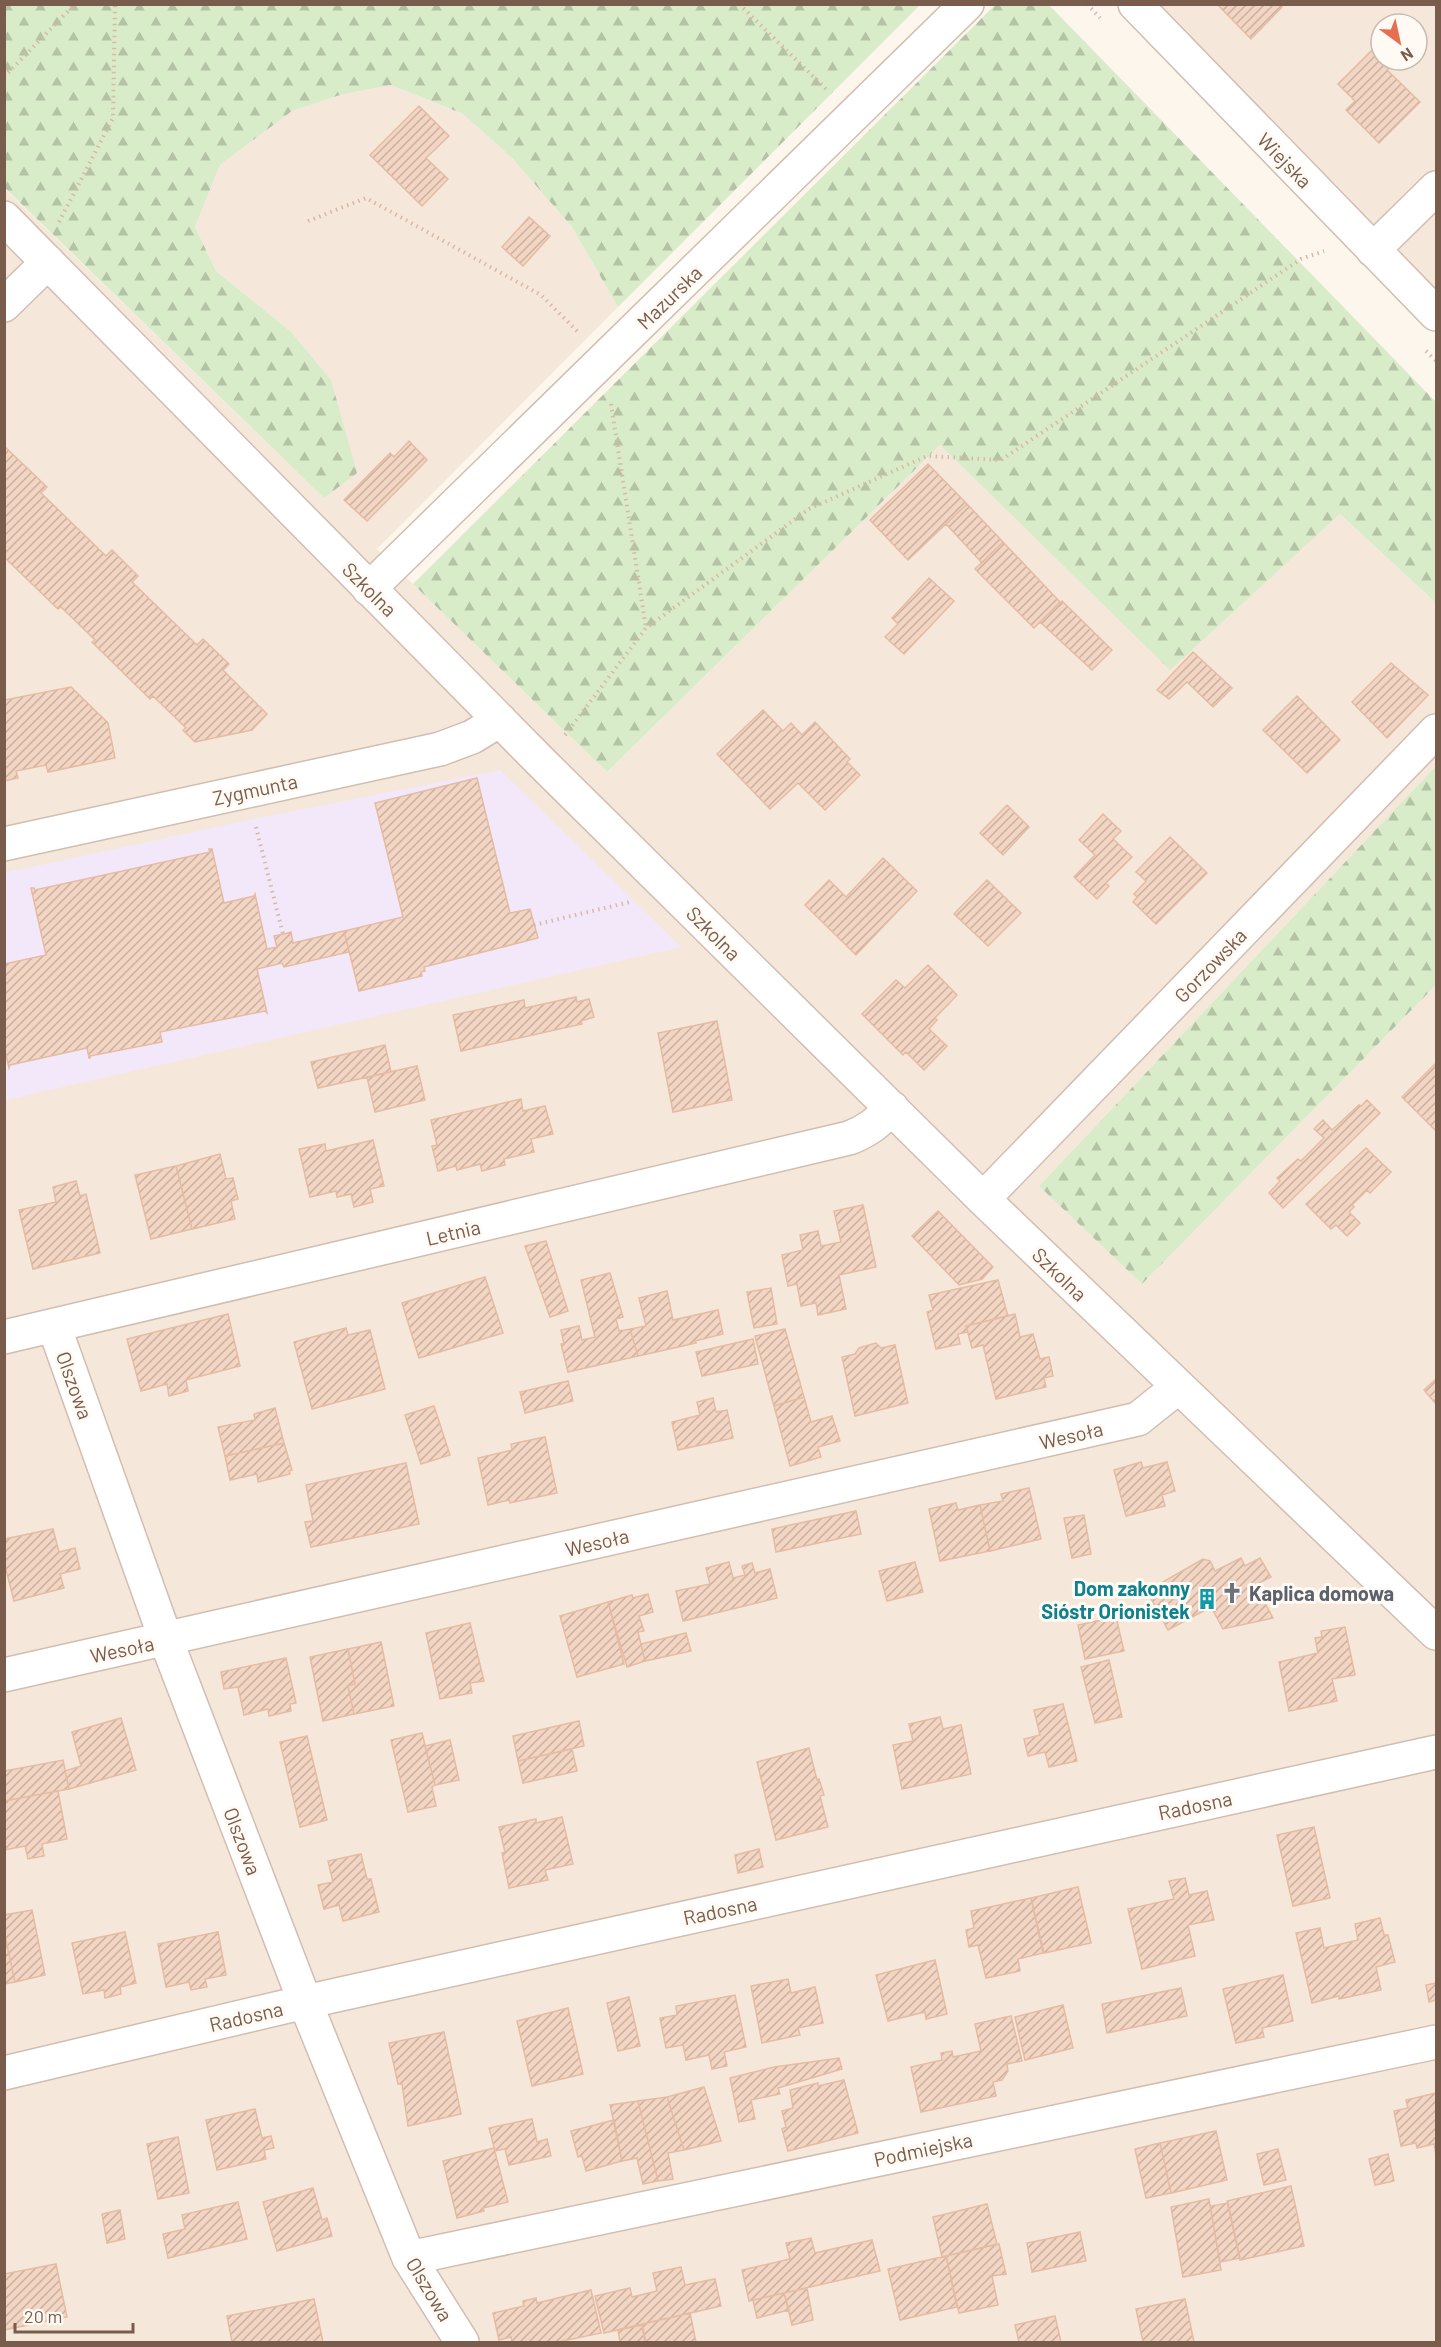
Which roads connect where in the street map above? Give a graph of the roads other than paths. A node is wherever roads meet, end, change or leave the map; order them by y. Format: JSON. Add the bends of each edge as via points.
{"nodes":[{"id":1,"x":967,"y":4,"type":"edge"},
{"id":2,"x":1134,"y":4,"type":"edge"},
{"id":3,"x":1437,"y":188,"type":"edge"},
{"id":4,"x":4,"y":218,"type":"edge"},
{"id":5,"x":1373,"y":250,"type":"junction"},
{"id":6,"x":45,"y":258,"type":"junction"},
{"id":7,"x":4,"y":305,"type":"edge"},
{"id":8,"x":1437,"y":314,"type":"edge"},
{"id":9,"x":369,"y":589,"type":"junction"},
{"id":10,"x":500,"y":720,"type":"junction"},
{"id":11,"x":1437,"y":731,"type":"edge"},
{"id":12,"x":4,"y":844,"type":"edge"},
{"id":13,"x":892,"y":1108,"type":"junction"},
{"id":14,"x":983,"y":1199,"type":"junction"},
{"id":15,"x":54,"y":1326,"type":"junction"},
{"id":16,"x":4,"y":1337,"type":"edge"},
{"id":17,"x":1178,"y":1387,"type":"junction"},
{"id":18,"x":1437,"y":1633,"type":"edge"},
{"id":19,"x":166,"y":1640,"type":"junction"},
{"id":20,"x":4,"y":1675,"type":"edge"},
{"id":21,"x":1437,"y":1752,"type":"edge"},
{"id":22,"x":304,"y":2002,"type":"junction"},
{"id":23,"x":1437,"y":2042,"type":"edge"},
{"id":24,"x":4,"y":2073,"type":"edge"},
{"id":25,"x":409,"y":2258,"type":"junction"},
{"id":26,"x":462,"y":2343,"type":"edge"}],
"edges":[{"from":1,"to":9,"type":"street","name":"Mazurska"},
{"from":2,"to":5,"type":"street","name":"Wiejska"},
{"from":3,"to":5,"type":"street"},
{"from":4,"to":6,"type":"street","name":"Szkolna"},
{"from":5,"to":8,"type":"street","name":"Wiejska"},
{"from":6,"to":7,"type":"street"},
{"from":6,"to":9,"type":"street","name":"Szkolna"},
{"from":9,"to":10,"type":"street","name":"Szkolna"},
{"from":10,"to":12,"type":"street","name":"Zygmunta","via":[[472,737],[440,749]]},
{"from":10,"to":13,"type":"street","name":"Szkolna"},
{"from":11,"to":14,"type":"street","name":"Gorzowska"},
{"from":13,"to":14,"type":"street","name":"Szkolna"},
{"from":13,"to":15,"type":"street","name":"Letnia","via":[[865,1133],[849,1138]]},
{"from":14,"to":17,"type":"street","name":"Szkolna"},
{"from":15,"to":16,"type":"street","name":"Letnia"},
{"from":15,"to":19,"type":"street","name":"Olszowa"},
{"from":17,"to":18,"type":"street","name":"Szkolna"},
{"from":17,"to":19,"type":"street","name":"Wesoła","via":[[1138,1419]]},
{"from":19,"to":20,"type":"street","name":"Wesoła"},
{"from":19,"to":22,"type":"street","name":"Olszowa"},
{"from":21,"to":22,"type":"street","name":"Radosna"},
{"from":22,"to":24,"type":"street","name":"Radosna"},
{"from":22,"to":25,"type":"street","name":"Olszowa"},
{"from":23,"to":25,"type":"street","name":"Podmiejska"},
{"from":25,"to":26,"type":"street","name":"Olszowa"}]}
